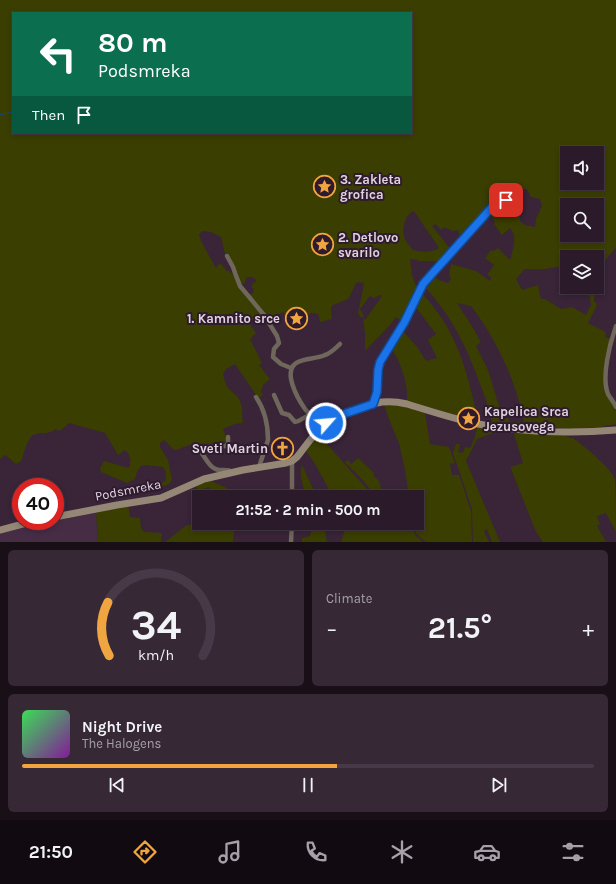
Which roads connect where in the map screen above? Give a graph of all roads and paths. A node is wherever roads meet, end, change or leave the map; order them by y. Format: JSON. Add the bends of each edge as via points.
{"nodes":[{"id":1,"x":506,"y":200,"type":"dead end"},
{"id":2,"x":227,"y":256,"type":"dead end"},
{"id":3,"x":616,"y":326,"type":"edge"},
{"id":4,"x":340,"y":344,"type":"dead end"},
{"id":5,"x":291,"y":368,"type":"junction"},
{"id":6,"x":274,"y":395,"type":"dead end"},
{"id":7,"x":256,"y":397,"type":"dead end"},
{"id":8,"x":373,"y":404,"type":"junction"},
{"id":9,"x":616,"y":407,"type":"edge"},
{"id":10,"x":311,"y":414,"type":"junction"},
{"id":11,"x":324,"y":425,"type":"junction"},
{"id":12,"x":616,"y":430,"type":"edge"},
{"id":13,"x":228,"y":437,"type":"dead end"},
{"id":14,"x":292,"y":461,"type":"junction"},
{"id":15,"x":259,"y":467,"type":"junction"},
{"id":16,"x":232,"y":472,"type":"junction"},
{"id":17,"x":292,"y":490,"type":"edge"},
{"id":18,"x":64,"y":515,"type":"edge"},
{"id":19,"x":12,"y":527,"type":"edge"},
{"id":20,"x":0,"y":530,"type":"edge"},
{"id":21,"x":292,"y":530,"type":"edge"},
{"id":22,"x":291,"y":542,"type":"edge"}],
"edges":[{"from":1,"to":8,"type":"street","via":[[493,206],[423,284],[404,323],[380,362]]},
{"from":2,"to":5,"type":"street","via":[[240,286],[264,315],[277,336],[279,343],[272,357]]},
{"from":3,"to":9,"type":"street","via":[[604,382]]},
{"from":4,"to":5,"type":"street","via":[[325,355],[298,362]]},
{"from":5,"to":10,"type":"street","via":[[297,394]]},
{"from":6,"to":10,"type":"street","via":[[282,413],[288,414],[294,422]]},
{"from":7,"to":15,"type":"street","via":[[264,412],[268,436]]},
{"from":8,"to":11,"type":"street","via":[[341,415]]},
{"from":8,"to":12,"type":"street","via":[[396,402],[469,422],[500,427],[569,432]]},
{"from":10,"to":11,"type":"street"},
{"from":11,"to":14,"type":"street"},
{"from":13,"to":16,"type":"street","via":[[226,446],[206,447],[201,452],[217,470]]},
{"from":14,"to":15,"type":"street","name":"Podsmreka"},
{"from":14,"to":17,"type":"street"},
{"from":15,"to":16,"type":"street","name":"Podsmreka"},
{"from":16,"to":18,"type":"street","name":"Podsmreka","via":[[204,479],[161,498]]},
{"from":19,"to":20,"type":"street"},
{"from":21,"to":22,"type":"street"}]}
